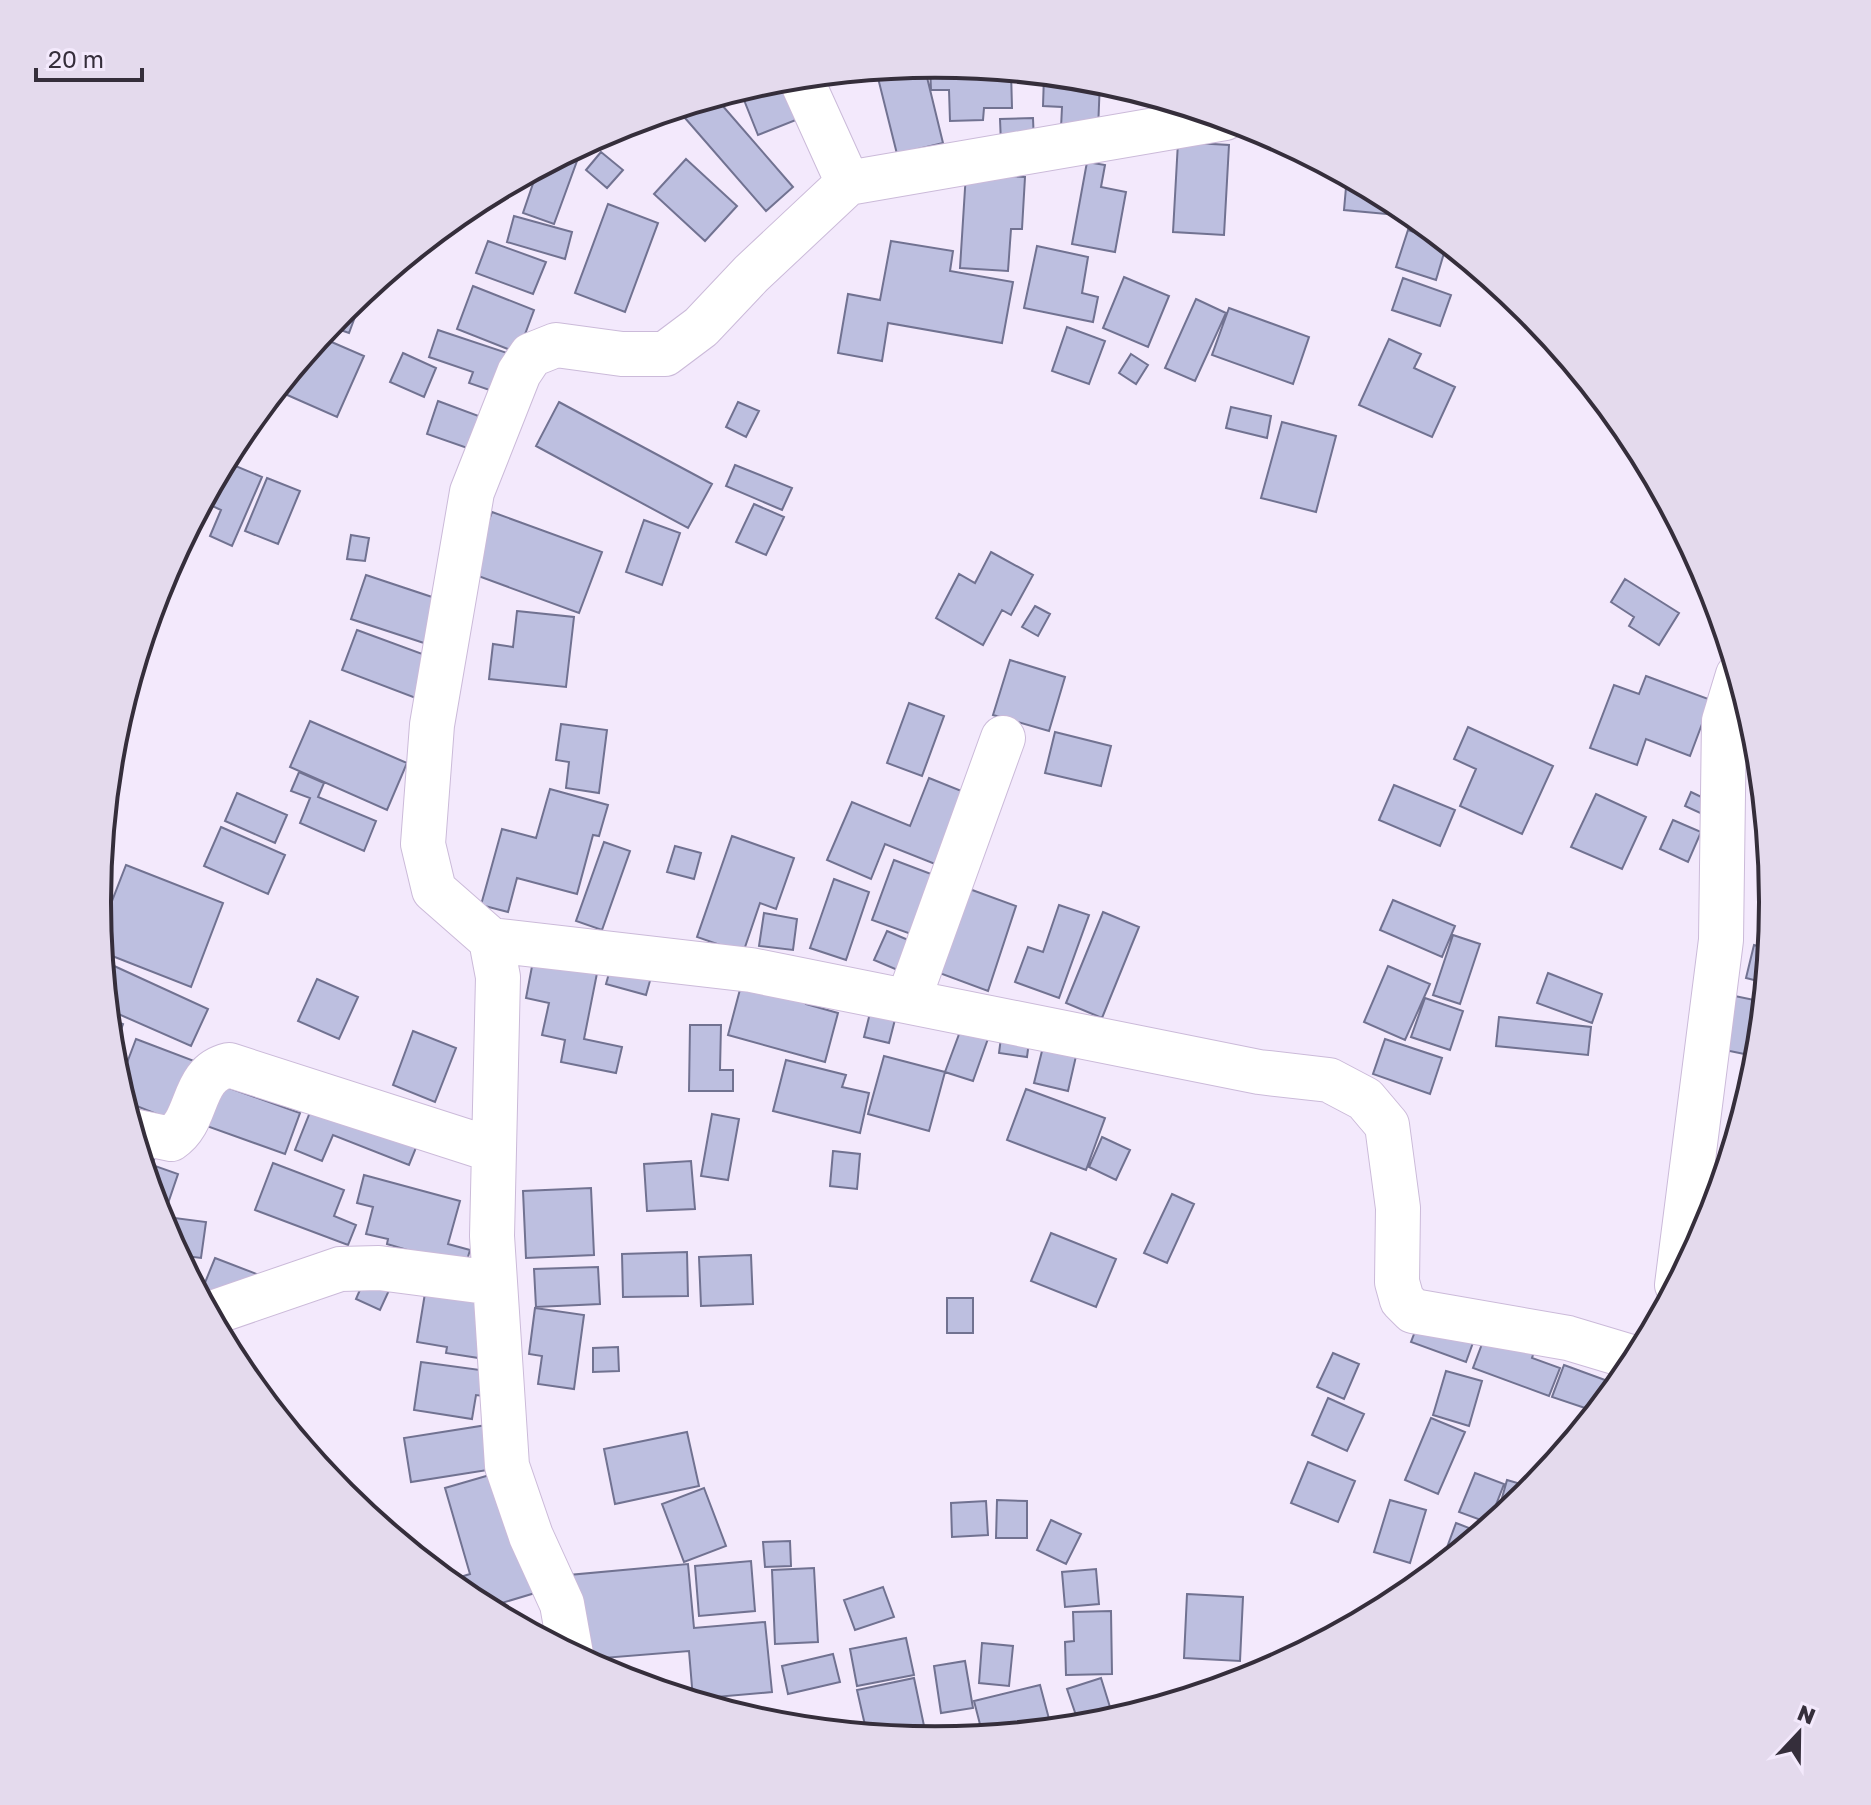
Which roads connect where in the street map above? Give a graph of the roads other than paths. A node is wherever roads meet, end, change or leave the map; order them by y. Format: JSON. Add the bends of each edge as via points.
{"nodes":[{"id":1,"x":805,"y":89,"type":"edge"},
{"id":2,"x":1201,"y":122,"type":"edge"},
{"id":3,"x":848,"y":183,"type":"junction"},
{"id":4,"x":1733,"y":692,"type":"edge"},
{"id":5,"x":1003,"y":738,"type":"dead end"},
{"id":6,"x":491,"y":940,"type":"junction"},
{"id":7,"x":908,"y":1001,"type":"junction"},
{"id":8,"x":144,"y":1133,"type":"edge"},
{"id":9,"x":493,"y":1150,"type":"junction"},
{"id":10,"x":1681,"y":1254,"type":"edge"},
{"id":11,"x":494,"y":1283,"type":"junction"},
{"id":12,"x":219,"y":1311,"type":"edge"},
{"id":13,"x":1624,"y":1357,"type":"edge"},
{"id":14,"x":569,"y":1641,"type":"edge"}],
"edges":[{"from":1,"to":3,"type":"street"},
{"from":2,"to":3,"type":"street"},
{"from":3,"to":6,"type":"street","via":[[701,327],[665,354],[556,345],[531,355],[519,373],[472,492],[432,725],[423,844],[434,890]]},
{"from":4,"to":10,"type":"street","via":[[1724,721],[1721,940]]},
{"from":5,"to":7,"type":"street"},
{"from":6,"to":7,"type":"street","via":[[751,970]]},
{"from":6,"to":9,"type":"street","via":[[498,977]]},
{"from":7,"to":13,"type":"street","via":[[1259,1072],[1329,1080],[1365,1099],[1387,1125],[1398,1208],[1397,1282],[1402,1300],[1413,1311],[1568,1338]]},
{"from":8,"to":9,"type":"street","via":[[171,1139],[184,1130],[201,1084],[214,1069],[229,1065]]},
{"from":9,"to":11,"type":"street"},
{"from":11,"to":12,"type":"street","via":[[379,1268],[340,1269]]},
{"from":11,"to":14,"type":"street","via":[[507,1466],[562,1604]]}]}
